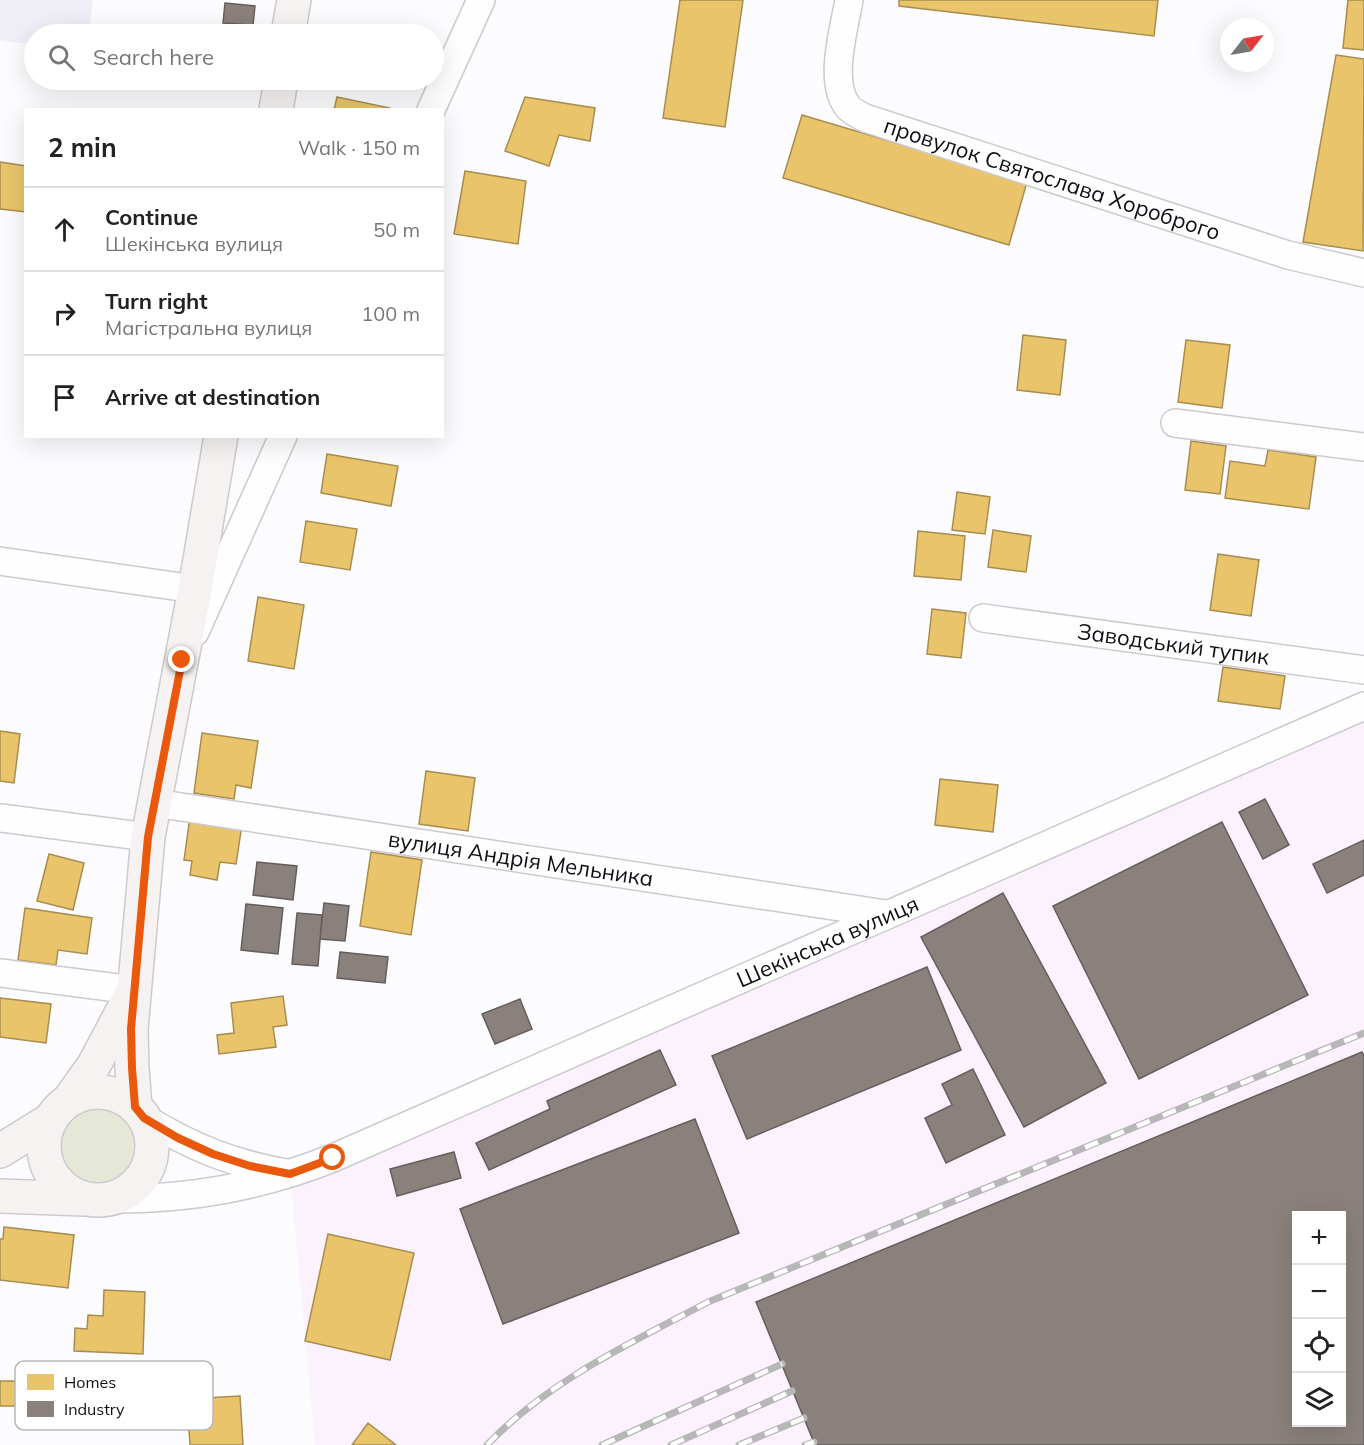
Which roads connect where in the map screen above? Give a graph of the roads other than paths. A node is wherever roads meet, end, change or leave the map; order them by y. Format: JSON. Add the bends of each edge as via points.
{"nodes":[{"id":1,"x":294,"y":0,"type":"edge"},
{"id":2,"x":481,"y":0,"type":"edge"},
{"id":3,"x":849,"y":0,"type":"edge"},
{"id":4,"x":290,"y":24,"type":"edge"},
{"id":5,"x":444,"y":81,"type":"edge"},
{"id":6,"x":279,"y":90,"type":"edge"},
{"id":7,"x":440,"y":90,"type":"edge"},
{"id":8,"x":276,"y":108,"type":"edge"},
{"id":9,"x":432,"y":108,"type":"edge"},
{"id":10,"x":1364,"y":273,"type":"edge"},
{"id":11,"x":1174,"y":423,"type":"dead end"},
{"id":12,"x":221,"y":438,"type":"edge"},
{"id":13,"x":282,"y":438,"type":"edge"},
{"id":14,"x":1364,"y":447,"type":"edge"},
{"id":15,"x":0,"y":561,"type":"edge"},
{"id":16,"x":195,"y":589,"type":"junction"},
{"id":17,"x":983,"y":618,"type":"dead end"},
{"id":18,"x":182,"y":660,"type":"junction"},
{"id":19,"x":1364,"y":670,"type":"edge"},
{"id":20,"x":1364,"y":706,"type":"edge"},
{"id":21,"x":155,"y":803,"type":"junction"},
{"id":22,"x":0,"y":818,"type":"edge"},
{"id":23,"x":148,"y":837,"type":"junction"},
{"id":24,"x":887,"y":914,"type":"junction"},
{"id":25,"x":0,"y":973,"type":"edge"},
{"id":26,"x":133,"y":990,"type":"junction"},
{"id":27,"x":60,"y":1110,"type":"junction"},
{"id":28,"x":140,"y":1112,"type":"junction"},
{"id":29,"x":0,"y":1151,"type":"edge"},
{"id":30,"x":290,"y":1174,"type":"junction"},
{"id":31,"x":0,"y":1196,"type":"edge"},
{"id":32,"x":99,"y":1199,"type":"junction"}],
"edges":[{"from":1,"to":4,"type":"main road"},
{"from":2,"to":5,"type":"street"},
{"from":3,"to":10,"type":"street","name":"провулок Святослава Хороброго","via":[[838,69],[849,108],[864,118],[1288,255]]},
{"from":6,"to":8,"type":"main road"},
{"from":7,"to":9,"type":"street"},
{"from":11,"to":14,"type":"street"},
{"from":12,"to":16,"type":"main road"},
{"from":13,"to":18,"type":"street"},
{"from":15,"to":16,"type":"street"},
{"from":16,"to":18,"type":"main road"},
{"from":17,"to":19,"type":"street","name":"Заводський тупик"},
{"from":18,"to":21,"type":"main road"},
{"from":20,"to":24,"type":"street","name":"Шекінська вулиця"},
{"from":21,"to":23,"type":"main road"},
{"from":21,"to":24,"type":"street","name":"вулиця Андрія Мельника"},
{"from":22,"to":23,"type":"street"},
{"from":23,"to":26,"type":"main road"},
{"from":24,"to":30,"type":"street","name":"Шекінська вулиця"},
{"from":25,"to":26,"type":"street"},
{"from":26,"to":27,"type":"main road","via":[[94,1065]]},
{"from":26,"to":28,"type":"main road","via":[[132,1068]]},
{"from":27,"to":28,"type":"main road","via":[[82,1094],[97,1092],[124,1098]]},
{"from":27,"to":29,"type":"main road"},
{"from":27,"to":32,"type":"main road","via":[[45,1133],[45,1161],[66,1190]]},
{"from":28,"to":30,"type":"street","via":[[178,1138],[213,1154]]},
{"from":28,"to":32,"type":"main road","via":[[152,1145],[146,1172],[126,1193]]},
{"from":30,"to":32,"type":"street","name":"Шекінська вулиця","via":[[202,1194]]},
{"from":31,"to":32,"type":"main road","name":"Шекінська вулиця"}]}
